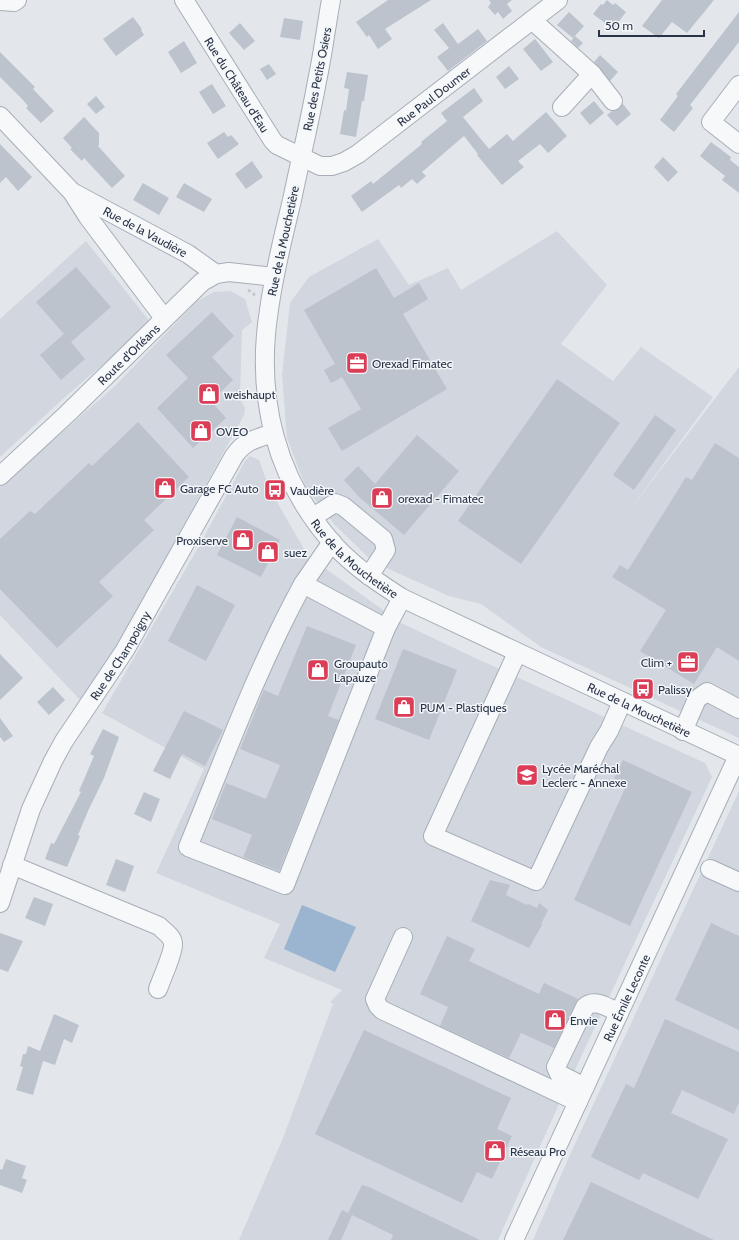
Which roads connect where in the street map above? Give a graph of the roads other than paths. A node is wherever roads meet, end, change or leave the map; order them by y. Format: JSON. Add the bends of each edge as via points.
{"nodes":[{"id":1,"x":17,"y":0,"type":"edge"},
{"id":2,"x":184,"y":0,"type":"edge"},
{"id":3,"x":331,"y":0,"type":"edge"},
{"id":4,"x":558,"y":0,"type":"edge"},
{"id":5,"x":0,"y":1,"type":"edge"},
{"id":6,"x":532,"y":20,"type":"junction"},
{"id":7,"x":592,"y":74,"type":"junction"},
{"id":8,"x":739,"y":85,"type":"edge"},
{"id":9,"x":612,"y":101,"type":"dead end"},
{"id":10,"x":562,"y":107,"type":"dead end"},
{"id":11,"x":0,"y":116,"type":"edge"},
{"id":12,"x":739,"y":144,"type":"edge"},
{"id":13,"x":301,"y":157,"type":"junction"},
{"id":14,"x":72,"y":192,"type":"junction"},
{"id":15,"x":216,"y":274,"type":"junction"},
{"id":16,"x":274,"y":277,"type":"junction"},
{"id":17,"x":164,"y":318,"type":"junction"},
{"id":18,"x":273,"y":433,"type":"junction"},
{"id":19,"x":0,"y":476,"type":"edge"},
{"id":20,"x":312,"y":517,"type":"junction"},
{"id":21,"x":332,"y":542,"type":"junction"},
{"id":22,"x":369,"y":576,"type":"junction"},
{"id":23,"x":303,"y":584,"type":"junction"},
{"id":24,"x":402,"y":598,"type":"junction"},
{"id":25,"x":386,"y":628,"type":"junction"},
{"id":26,"x":517,"y":653,"type":"junction"},
{"id":27,"x":622,"y":702,"type":"junction"},
{"id":28,"x":739,"y":709,"type":"edge"},
{"id":29,"x":683,"y":731,"type":"junction"},
{"id":30,"x":739,"y":756,"type":"edge"},
{"id":31,"x":12,"y":866,"type":"junction"},
{"id":32,"x":710,"y":869,"type":"dead end"},
{"id":33,"x":739,"y":882,"type":"edge"},
{"id":34,"x":0,"y":903,"type":"edge"},
{"id":35,"x":403,"y":937,"type":"dead end"},
{"id":36,"x":158,"y":989,"type":"dead end"},
{"id":37,"x":619,"y":1013,"type":"junction"},
{"id":38,"x":581,"y":1095,"type":"junction"},
{"id":39,"x":514,"y":1240,"type":"edge"}],
"edges":[{"from":1,"to":5,"type":"street"},
{"from":2,"to":13,"type":"street","name":"Rue du Château d'Eau","via":[[268,136],[277,145]]},
{"from":3,"to":13,"type":"street","name":"Rue des Petits Osiers","via":[[318,80]]},
{"from":4,"to":6,"type":"street","name":"Rue Paul Doumer"},
{"from":6,"to":7,"type":"street"},
{"from":6,"to":13,"type":"street","name":"Rue Paul Doumer","via":[[358,154],[332,166],[320,166]]},
{"from":7,"to":9,"type":"street"},
{"from":7,"to":10,"type":"street"},
{"from":8,"to":12,"type":"street","via":[[711,122]]},
{"from":11,"to":14,"type":"street","name":"Rue de la Vaudière"},
{"from":13,"to":16,"type":"street","name":"Rue de la Mouchetière"},
{"from":14,"to":15,"type":"street","name":"Rue de la Vaudière","via":[[188,254]]},
{"from":14,"to":17,"type":"street","name":"Rue de la Vaudière"},
{"from":15,"to":16,"type":"street","name":"Route d'Orléans","via":[[229,272]]},
{"from":15,"to":17,"type":"street","name":"Route d'Orléans","via":[[196,286]]},
{"from":16,"to":18,"type":"street","name":"Rue de la Mouchetière","via":[[264,360]]},
{"from":17,"to":19,"type":"street","name":"Route d'Orléans"},
{"from":18,"to":20,"type":"street","name":"Rue de la Mouchetière","via":[[291,480]]},
{"from":18,"to":31,"type":"street","name":"Rue de Champoigny","via":[[246,442],[234,456],[125,650],[53,761],[31,809]]},
{"from":20,"to":21,"type":"street","name":"Rue de la Mouchetière"},
{"from":20,"to":22,"type":"street","via":[[335,503],[343,506],[383,539],[386,550]]},
{"from":21,"to":22,"type":"street","name":"Rue de la Mouchetière"},
{"from":21,"to":23,"type":"street"},
{"from":22,"to":24,"type":"street","name":"Rue de la Mouchetière"},
{"from":23,"to":25,"type":"street"},
{"from":23,"to":25,"type":"street","via":[[253,688],[188,847],[285,885]]},
{"from":24,"to":25,"type":"street"},
{"from":24,"to":26,"type":"street","name":"Rue de la Mouchetière"},
{"from":26,"to":27,"type":"street","name":"Rue de la Mouchetière"},
{"from":26,"to":27,"type":"street","via":[[433,836],[536,881]]},
{"from":27,"to":29,"type":"street","name":"Rue de la Mouchetière"},
{"from":28,"to":29,"type":"street","via":[[706,692],[697,699]]},
{"from":29,"to":30,"type":"street","name":"Rue de la Mouchetière"},
{"from":30,"to":37,"type":"street","name":"Rue Émile Leconte"},
{"from":31,"to":34,"type":"street","name":"Rue de Champoigny"},
{"from":31,"to":36,"type":"street","via":[[159,926],[169,935],[173,944]]},
{"from":32,"to":33,"type":"street"},
{"from":35,"to":38,"type":"street","via":[[375,999],[382,1010]]},
{"from":37,"to":38,"type":"street","name":"Rue Émile Leconte"},
{"from":37,"to":38,"type":"street","via":[[598,1003],[585,1007],[556,1066],[559,1074]]},
{"from":38,"to":39,"type":"street","name":"Rue Émile Leconte"}]}
